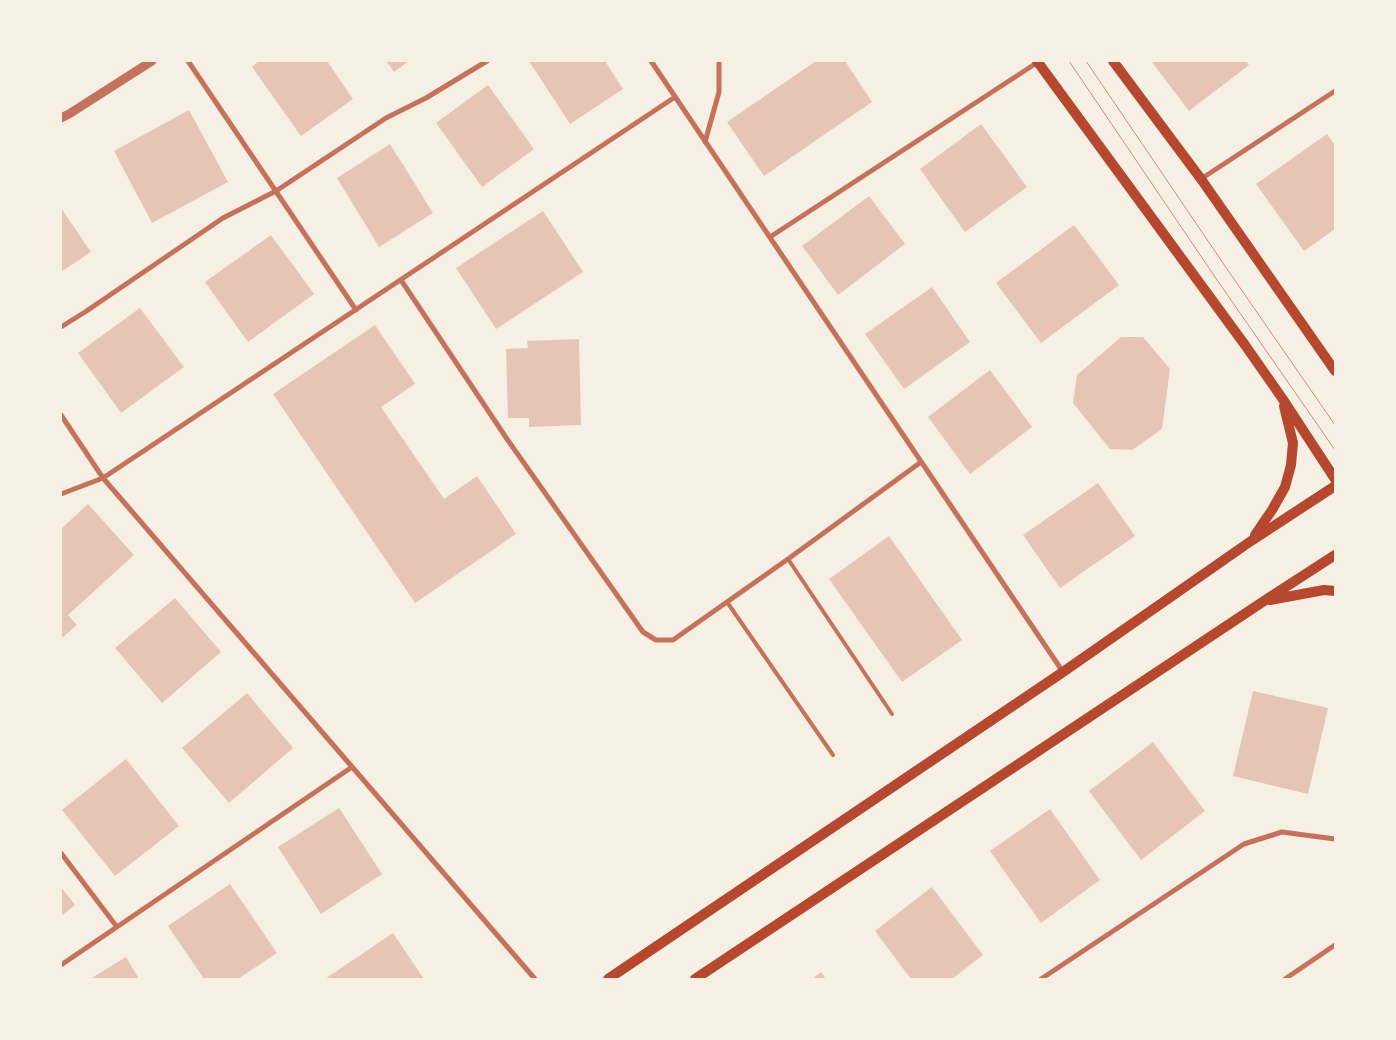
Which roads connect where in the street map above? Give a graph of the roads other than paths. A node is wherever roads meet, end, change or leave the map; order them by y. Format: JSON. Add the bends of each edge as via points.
{"nodes":[{"id":1,"x":152,"y":61,"type":"edge"},
{"id":2,"x":188,"y":61,"type":"edge"},
{"id":3,"x":487,"y":61,"type":"edge"},
{"id":4,"x":651,"y":61,"type":"edge"},
{"id":5,"x":719,"y":61,"type":"edge"},
{"id":6,"x":1113,"y":61,"type":"edge"},
{"id":7,"x":1038,"y":62,"type":"edge"},
{"id":8,"x":1335,"y":91,"type":"edge"},
{"id":9,"x":675,"y":97,"type":"junction"},
{"id":10,"x":61,"y":118,"type":"edge"},
{"id":11,"x":705,"y":142,"type":"junction"},
{"id":12,"x":1201,"y":179,"type":"junction"},
{"id":13,"x":276,"y":191,"type":"junction"},
{"id":14,"x":770,"y":237,"type":"junction"},
{"id":15,"x":401,"y":280,"type":"junction"},
{"id":16,"x":356,"y":310,"type":"junction"},
{"id":17,"x":61,"y":327,"type":"edge"},
{"id":18,"x":1333,"y":366,"type":"edge"},
{"id":19,"x":1282,"y":398,"type":"junction"},
{"id":20,"x":61,"y":415,"type":"edge"},
{"id":21,"x":921,"y":462,"type":"junction"},
{"id":22,"x":103,"y":478,"type":"junction"},
{"id":23,"x":1335,"y":479,"type":"edge"},
{"id":24,"x":1335,"y":486,"type":"edge"},
{"id":25,"x":61,"y":494,"type":"edge"},
{"id":26,"x":1251,"y":541,"type":"junction"},
{"id":27,"x":1335,"y":555,"type":"edge"},
{"id":28,"x":788,"y":558,"type":"junction"},
{"id":29,"x":1335,"y":591,"type":"edge"},
{"id":30,"x":1264,"y":601,"type":"junction"},
{"id":31,"x":727,"y":602,"type":"junction"},
{"id":32,"x":1063,"y":672,"type":"junction"},
{"id":33,"x":892,"y":714,"type":"dead end"},
{"id":34,"x":833,"y":755,"type":"dead end"},
{"id":35,"x":352,"y":767,"type":"junction"},
{"id":36,"x":1335,"y":839,"type":"edge"},
{"id":37,"x":61,"y":853,"type":"edge"},
{"id":38,"x":117,"y":927,"type":"junction"},
{"id":39,"x":1335,"y":945,"type":"edge"},
{"id":40,"x":61,"y":965,"type":"edge"},
{"id":41,"x":535,"y":979,"type":"edge"},
{"id":42,"x":608,"y":979,"type":"edge"},
{"id":43,"x":695,"y":979,"type":"edge"},
{"id":44,"x":1041,"y":979,"type":"edge"},
{"id":45,"x":1285,"y":979,"type":"edge"}],
"edges":[{"from":1,"to":10,"type":"street"},
{"from":2,"to":13,"type":"street"},
{"from":3,"to":13,"type":"street","via":[[386,118]]},
{"from":4,"to":9,"type":"street"},
{"from":5,"to":11,"type":"street","via":[[718,92]]},
{"from":6,"to":12,"type":"main road"},
{"from":7,"to":14,"type":"street"},
{"from":7,"to":19,"type":"main road"},
{"from":8,"to":12,"type":"street"},
{"from":9,"to":11,"type":"street"},
{"from":9,"to":15,"type":"street"},
{"from":11,"to":14,"type":"street"},
{"from":12,"to":18,"type":"main road"},
{"from":13,"to":16,"type":"street"},
{"from":13,"to":17,"type":"street","via":[[223,218]]},
{"from":14,"to":21,"type":"street"},
{"from":15,"to":16,"type":"street"},
{"from":15,"to":31,"type":"street","via":[[507,440],[643,632],[656,640],[673,640]]},
{"from":16,"to":22,"type":"street"},
{"from":19,"to":23,"type":"main road"},
{"from":19,"to":26,"type":"main road","via":[[1293,443],[1291,464],[1286,487]]},
{"from":20,"to":22,"type":"street"},
{"from":21,"to":28,"type":"street"},
{"from":21,"to":32,"type":"street"},
{"from":22,"to":25,"type":"street"},
{"from":22,"to":35,"type":"street"},
{"from":24,"to":26,"type":"main road"},
{"from":26,"to":32,"type":"main road"},
{"from":27,"to":30,"type":"main road"},
{"from":28,"to":31,"type":"street"},
{"from":28,"to":33,"type":"lane"},
{"from":29,"to":30,"type":"main road","via":[[1324,590]]},
{"from":30,"to":43,"type":"main road"},
{"from":31,"to":34,"type":"lane"},
{"from":32,"to":42,"type":"main road"},
{"from":35,"to":38,"type":"street"},
{"from":35,"to":41,"type":"street"},
{"from":36,"to":44,"type":"street","via":[[1282,832],[1244,844]]},
{"from":37,"to":38,"type":"street"},
{"from":38,"to":40,"type":"street"},
{"from":39,"to":45,"type":"street"}]}
